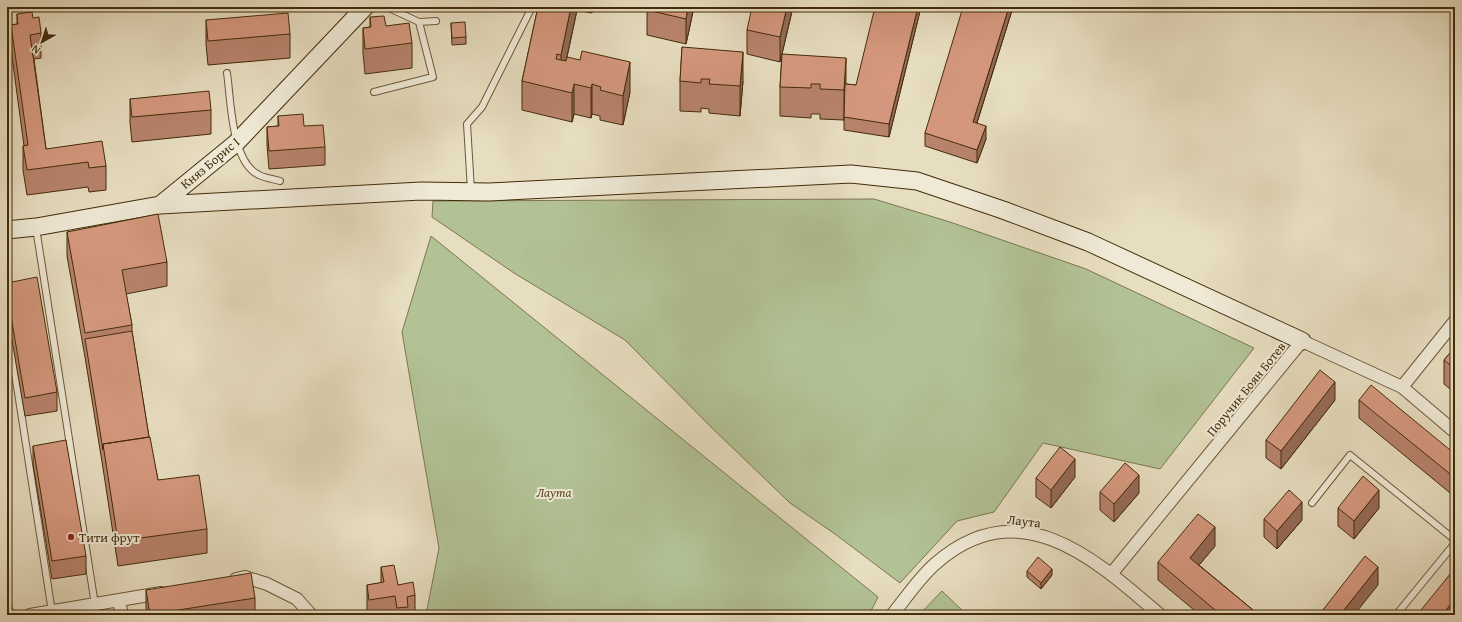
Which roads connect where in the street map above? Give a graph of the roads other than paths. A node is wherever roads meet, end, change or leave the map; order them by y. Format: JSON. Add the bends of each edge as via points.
{"nodes":[{"id":1,"x":365,"y":7,"type":"edge"},
{"id":2,"x":387,"y":7,"type":"edge"},
{"id":3,"x":532,"y":7,"type":"edge"},
{"id":4,"x":436,"y":21,"type":"dead end"},
{"id":5,"x":419,"y":22,"type":"junction"},
{"id":6,"x":227,"y":73,"type":"dead end"},
{"id":7,"x":374,"y":92,"type":"dead end"},
{"id":8,"x":236,"y":143,"type":"junction"},
{"id":9,"x":280,"y":181,"type":"dead end"},
{"id":10,"x":471,"y":192,"type":"junction"},
{"id":11,"x":160,"y":205,"type":"junction"},
{"id":12,"x":36,"y":227,"type":"junction"},
{"id":13,"x":7,"y":230,"type":"edge"},
{"id":14,"x":1455,"y":321,"type":"edge"},
{"id":15,"x":7,"y":322,"type":"edge"},
{"id":16,"x":1302,"y":341,"type":"junction"},
{"id":17,"x":1402,"y":387,"type":"junction"},
{"id":18,"x":1455,"y":432,"type":"edge"},
{"id":19,"x":1312,"y":503,"type":"dead end"},
{"id":20,"x":1455,"y":540,"type":"edge"},
{"id":21,"x":1455,"y":543,"type":"edge"},
{"id":22,"x":1112,"y":574,"type":"junction"},
{"id":23,"x":223,"y":581,"type":"edge"},
{"id":24,"x":176,"y":590,"type":"edge"},
{"id":25,"x":7,"y":598,"type":"edge"},
{"id":26,"x":119,"y":601,"type":"junction"},
{"id":27,"x":95,"y":605,"type":"junction"},
{"id":28,"x":52,"y":612,"type":"junction"},
{"id":29,"x":10,"y":615,"type":"edge"},
{"id":30,"x":30,"y":615,"type":"edge"},
{"id":31,"x":122,"y":615,"type":"edge"},
{"id":32,"x":311,"y":615,"type":"edge"},
{"id":33,"x":892,"y":615,"type":"edge"},
{"id":34,"x":1160,"y":615,"type":"edge"},
{"id":35,"x":1396,"y":615,"type":"edge"}],
"edges":[{"from":1,"to":8,"type":"street","name":"Княз Борис I"},
{"from":2,"to":5,"type":"lane"},
{"from":3,"to":10,"type":"lane","via":[[482,107],[467,124]]},
{"from":4,"to":5,"type":"lane"},
{"from":5,"to":7,"type":"lane","via":[[433,77]]},
{"from":6,"to":8,"type":"lane"},
{"from":8,"to":9,"type":"lane","via":[[245,164],[258,175]]},
{"from":8,"to":11,"type":"street","name":"Княз Борис I"},
{"from":10,"to":11,"type":"street","via":[[420,191]]},
{"from":10,"to":16,"type":"street","via":[[851,174],[917,181],[1088,242]]},
{"from":11,"to":12,"type":"street","name":"Княз Борис I"},
{"from":12,"to":13,"type":"street","name":"Княз Борис I"},
{"from":12,"to":27,"type":"lane"},
{"from":14,"to":17,"type":"street"},
{"from":15,"to":28,"type":"lane"},
{"from":16,"to":17,"type":"street","name":"Поручик Боян Ботев"},
{"from":16,"to":22,"type":"street","name":"Поручик Боян Ботев"},
{"from":17,"to":18,"type":"street","name":"Поручик Боян Ботев"},
{"from":19,"to":20,"type":"lane","via":[[1350,455]]},
{"from":21,"to":35,"type":"lane"},
{"from":22,"to":33,"type":"street","name":"Лаута","via":[[1084,554],[1055,540],[1024,533],[992,532],[967,542],[935,564],[918,581]]},
{"from":22,"to":34,"type":"street","name":"Лаута"},
{"from":23,"to":32,"type":"street","via":[[245,577],[267,584],[297,599]]},
{"from":24,"to":26,"type":"street"},
{"from":25,"to":29,"type":"lane"},
{"from":26,"to":27,"type":"street"},
{"from":26,"to":31,"type":"street"},
{"from":27,"to":28,"type":"street"},
{"from":28,"to":30,"type":"street"}]}
